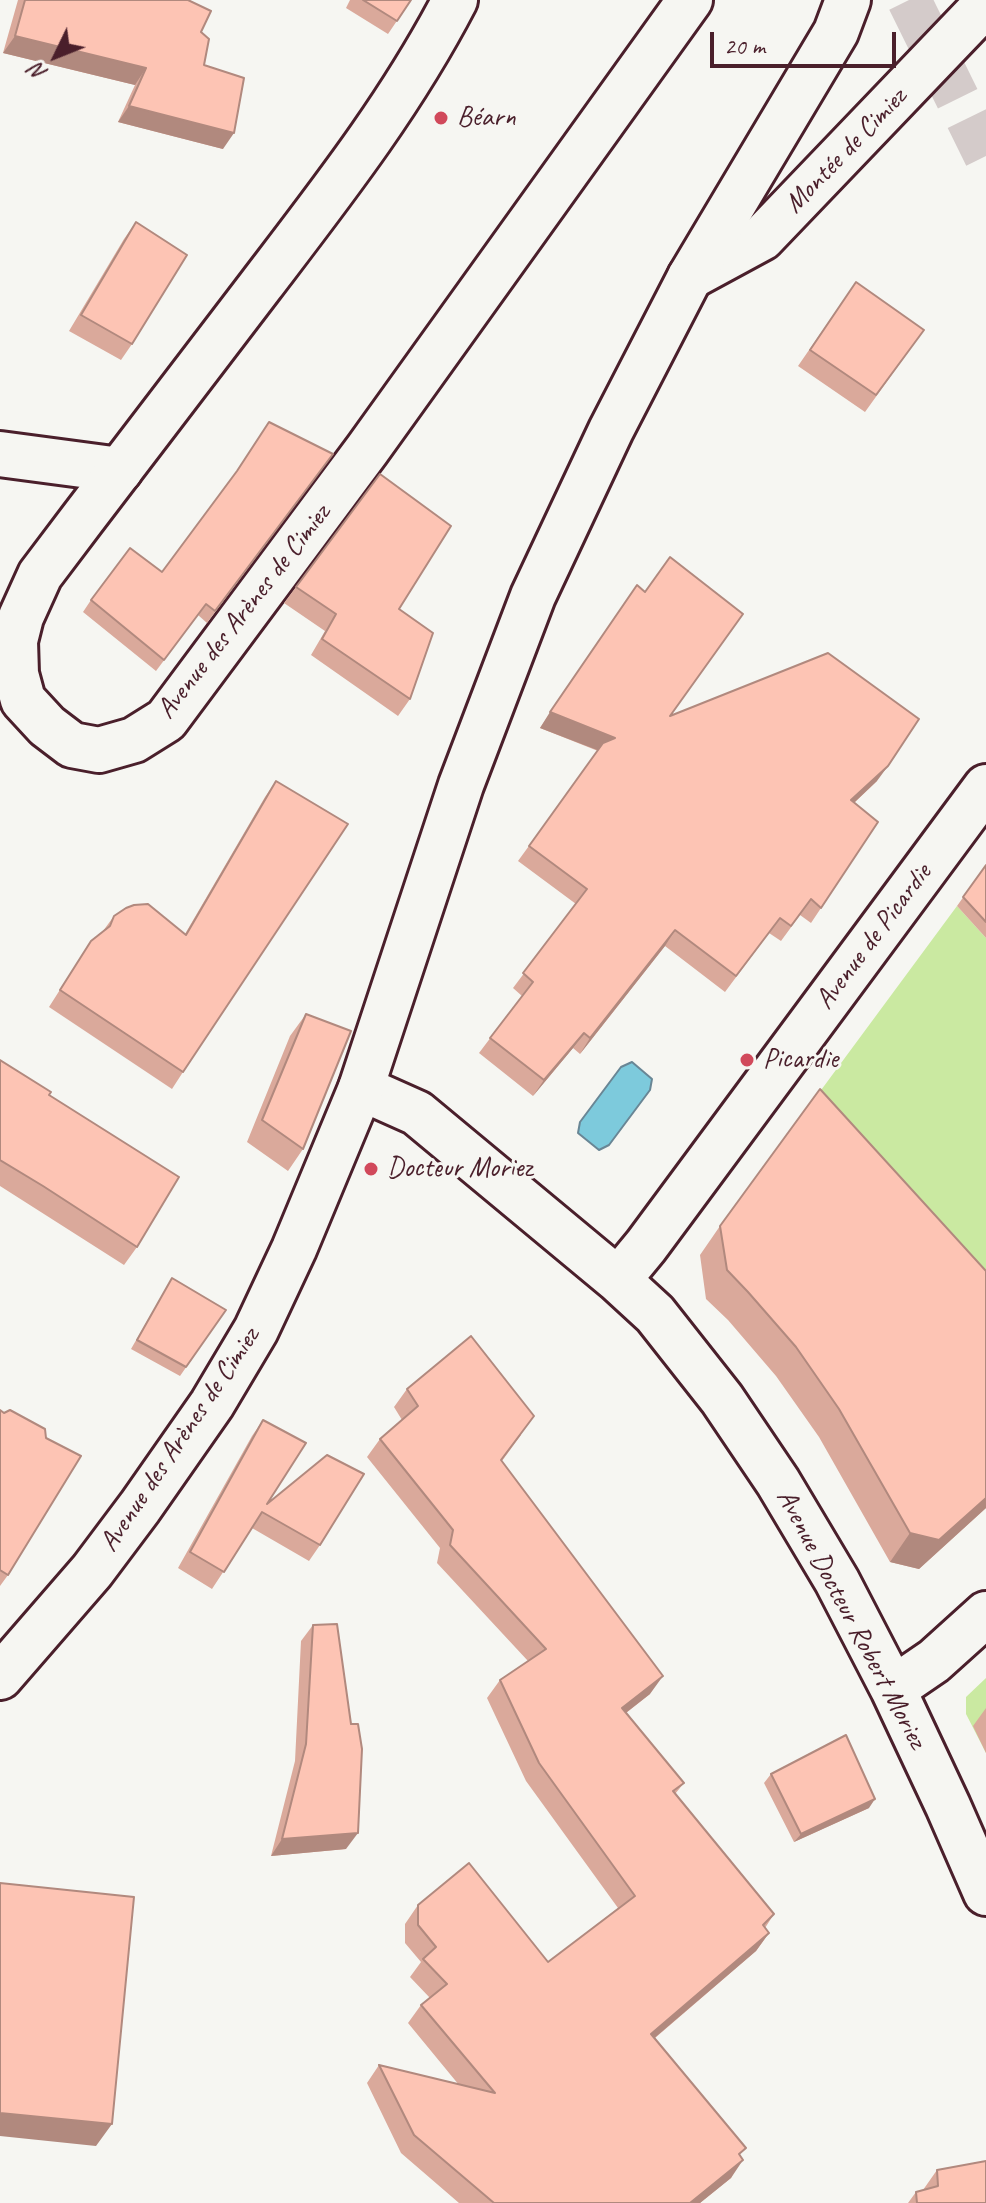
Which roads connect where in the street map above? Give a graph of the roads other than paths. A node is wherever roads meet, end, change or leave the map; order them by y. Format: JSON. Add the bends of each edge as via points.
{"nodes":[{"id":1,"x":455,"y":0,"type":"edge"},
{"id":2,"x":690,"y":0,"type":"edge"},
{"id":3,"x":848,"y":0,"type":"edge"},
{"id":4,"x":986,"y":4,"type":"edge"},
{"id":5,"x":690,"y":277,"type":"junction"},
{"id":6,"x":0,"y":454,"type":"edge"},
{"id":7,"x":120,"y":470,"type":"junction"},
{"id":8,"x":11,"y":707,"type":"edge"},
{"id":9,"x":986,"y":787,"type":"edge"},
{"id":10,"x":361,"y":1088,"type":"junction"},
{"id":11,"x":618,"y":1280,"type":"junction"},
{"id":12,"x":986,"y":1614,"type":"edge"},
{"id":13,"x":0,"y":1677,"type":"edge"},
{"id":14,"x":893,"y":1689,"type":"junction"},
{"id":15,"x":986,"y":1893,"type":"edge"}],
"edges":[{"from":1,"to":7,"type":"street","name":"Avenue des Arènes de Cimiez","via":[[390,113]]},
{"from":2,"to":8,"type":"street","name":"Avenue des Arènes de Cimiez","via":[[166,720],[134,740],[99,750],[72,745]]},
{"from":3,"to":5,"type":"street","name":"Avenue des Arènes de Cimiez","via":[[836,32]]},
{"from":4,"to":5,"type":"street","name":"Montée de Cimiez","via":[[762,238]]},
{"from":5,"to":10,"type":"street","name":"Avenue des Arènes de Cimiez","via":[[533,596],[461,785]]},
{"from":6,"to":7,"type":"street"},
{"from":7,"to":8,"type":"street","name":"Avenue des Arènes de Cimiez","via":[[40,575],[15,641]]},
{"from":9,"to":11,"type":"street","name":"Avenue de Picardie"},
{"from":10,"to":11,"type":"street","name":"Avenue Docteur Robert Moriez","via":[[417,1113]]},
{"from":10,"to":13,"type":"street","name":"Avenue des Arènes de Cimiez","via":[[256,1330],[212,1404],[92,1571]]},
{"from":11,"to":14,"type":"street","name":"Avenue Docteur Robert Moriez","via":[[655,1314],[778,1482]]},
{"from":12,"to":14,"type":"street"},
{"from":14,"to":15,"type":"street","name":"Avenue Docteur Robert Moriez"}]}
